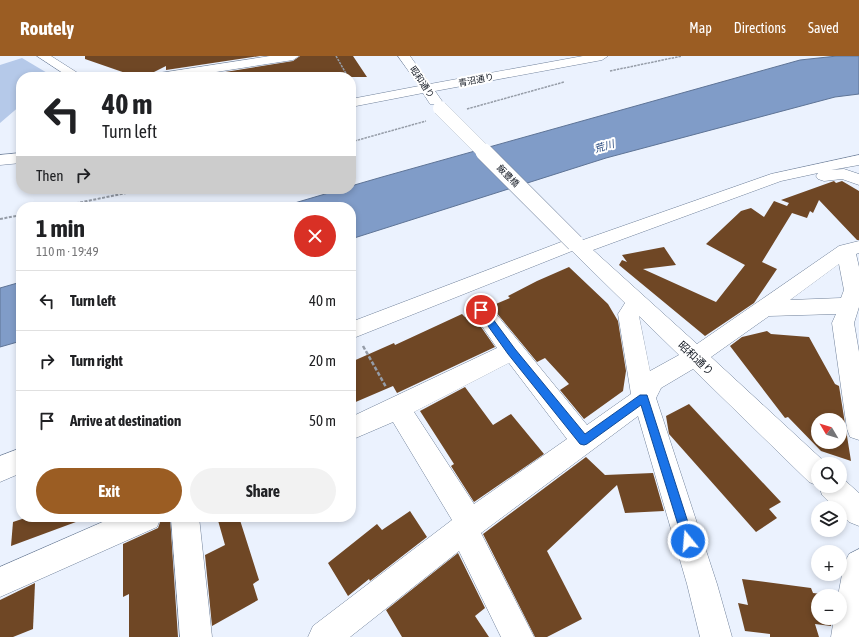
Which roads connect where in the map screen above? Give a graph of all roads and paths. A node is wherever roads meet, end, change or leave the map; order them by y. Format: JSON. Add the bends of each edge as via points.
{"nodes":[{"id":1,"x":43,"y":56,"type":"edge"},
{"id":2,"x":197,"y":56,"type":"edge"},
{"id":3,"x":293,"y":56,"type":"edge"},
{"id":4,"x":336,"y":56,"type":"edge"},
{"id":5,"x":404,"y":56,"type":"edge"},
{"id":6,"x":602,"y":56,"type":"edge"},
{"id":7,"x":682,"y":56,"type":"edge"},
{"id":8,"x":589,"y":58,"type":"edge"},
{"id":9,"x":608,"y":71,"type":"dead end"},
{"id":10,"x":70,"y":72,"type":"edge"},
{"id":11,"x":200,"y":72,"type":"edge"},
{"id":12,"x":210,"y":72,"type":"edge"},
{"id":13,"x":345,"y":72,"type":"edge"},
{"id":14,"x":571,"y":80,"type":"dead end"},
{"id":15,"x":427,"y":89,"type":"junction"},
{"id":16,"x":356,"y":102,"type":"edge"},
{"id":17,"x":440,"y":108,"type":"joint"},
{"id":18,"x":465,"y":110,"type":"dead end"},
{"id":19,"x":427,"y":120,"type":"dead end"},
{"id":20,"x":356,"y":141,"type":"edge"},
{"id":21,"x":16,"y":158,"type":"edge"},
{"id":22,"x":0,"y":160,"type":"edge"},
{"id":23,"x":859,"y":160,"type":"edge"},
{"id":24,"x":777,"y":177,"type":"junction"},
{"id":25,"x":859,"y":180,"type":"edge"},
{"id":26,"x":122,"y":194,"type":"edge"},
{"id":27,"x":82,"y":202,"type":"edge"},
{"id":28,"x":16,"y":216,"type":"edge"},
{"id":29,"x":0,"y":219,"type":"edge"},
{"id":30,"x":577,"y":245,"type":"junction"},
{"id":31,"x":852,"y":248,"type":"edge"},
{"id":32,"x":637,"y":303,"type":"junction"},
{"id":33,"x":765,"y":308,"type":"junction"},
{"id":34,"x":481,"y":310,"type":"dead end"},
{"id":35,"x":851,"y":312,"type":"edge"},
{"id":36,"x":356,"y":330,"type":"edge"},
{"id":37,"x":356,"y":336,"type":"edge"},
{"id":38,"x":512,"y":352,"type":"junction"},
{"id":39,"x":695,"y":357,"type":"junction"},
{"id":40,"x":644,"y":398,"type":"junction"},
{"id":41,"x":398,"y":408,"type":"junction"},
{"id":42,"x":356,"y":427,"type":"edge"},
{"id":43,"x":859,"y":429,"type":"edge"},
{"id":44,"x":584,"y":441,"type":"junction"},
{"id":45,"x":16,"y":462,"type":"edge"},
{"id":46,"x":811,"y":466,"type":"edge"},
{"id":47,"x":0,"y":469,"type":"edge"},
{"id":48,"x":839,"y":493,"type":"edge"},
{"id":49,"x":859,"y":512,"type":"edge"},
{"id":50,"x":136,"y":522,"type":"edge"},
{"id":51,"x":185,"y":522,"type":"edge"},
{"id":52,"x":466,"y":526,"type":"junction"},
{"id":53,"x":859,"y":564,"type":"edge"},
{"id":54,"x":0,"y":582,"type":"edge"},
{"id":55,"x":196,"y":637,"type":"edge"},
{"id":56,"x":324,"y":637,"type":"edge"},
{"id":57,"x":518,"y":637,"type":"edge"},
{"id":58,"x":716,"y":637,"type":"edge"},
{"id":59,"x":848,"y":637,"type":"edge"}],
"edges":[{"from":1,"to":10,"type":"street"},
{"from":2,"to":11,"type":"street"},
{"from":3,"to":12,"type":"street"},
{"from":4,"to":13,"type":"path"},
{"from":5,"to":15,"type":"street","name":"昭和通り"},
{"from":6,"to":8,"type":"street","name":"青沼通り"},
{"from":7,"to":9,"type":"path"},
{"from":8,"to":15,"type":"street","name":"青沼通り"},
{"from":14,"to":18,"type":"path"},
{"from":15,"to":16,"type":"street","name":"青沼通り"},
{"from":15,"to":17,"type":"street","name":"昭和通り"},
{"from":17,"to":30,"type":"street","name":"飯豊橋","bridge":true},
{"from":19,"to":20,"type":"path"},
{"from":21,"to":22,"type":"street"},
{"from":23,"to":24,"type":"street"},
{"from":24,"to":25,"type":"street","via":[[811,178],[844,174]]},
{"from":24,"to":30,"type":"street"},
{"from":26,"to":27,"type":"path"},
{"from":28,"to":29,"type":"path"},
{"from":30,"to":32,"type":"street","name":"昭和通り"},
{"from":30,"to":36,"type":"street"},
{"from":31,"to":33,"type":"street"},
{"from":31,"to":35,"type":"street","via":[[854,290]]},
{"from":32,"to":39,"type":"street","name":"昭和通り"},
{"from":32,"to":40,"type":"street","via":[[628,314]]},
{"from":33,"to":35,"type":"street"},
{"from":33,"to":39,"type":"street"},
{"from":34,"to":38,"type":"street"},
{"from":35,"to":43,"type":"street","via":[[843,323]]},
{"from":37,"to":41,"type":"path"},
{"from":38,"to":41,"type":"street"},
{"from":38,"to":44,"type":"street"},
{"from":39,"to":40,"type":"street","via":[[652,381]]},
{"from":39,"to":46,"type":"street","name":"昭和通り"},
{"from":40,"to":44,"type":"street"},
{"from":40,"to":58,"type":"street"},
{"from":41,"to":42,"type":"street"},
{"from":41,"to":52,"type":"street"},
{"from":44,"to":52,"type":"street"},
{"from":45,"to":47,"type":"street"},
{"from":48,"to":49,"type":"street"},
{"from":50,"to":54,"type":"street"},
{"from":51,"to":55,"type":"street"},
{"from":52,"to":56,"type":"street"},
{"from":52,"to":57,"type":"street"},
{"from":53,"to":59,"type":"street"}]}
